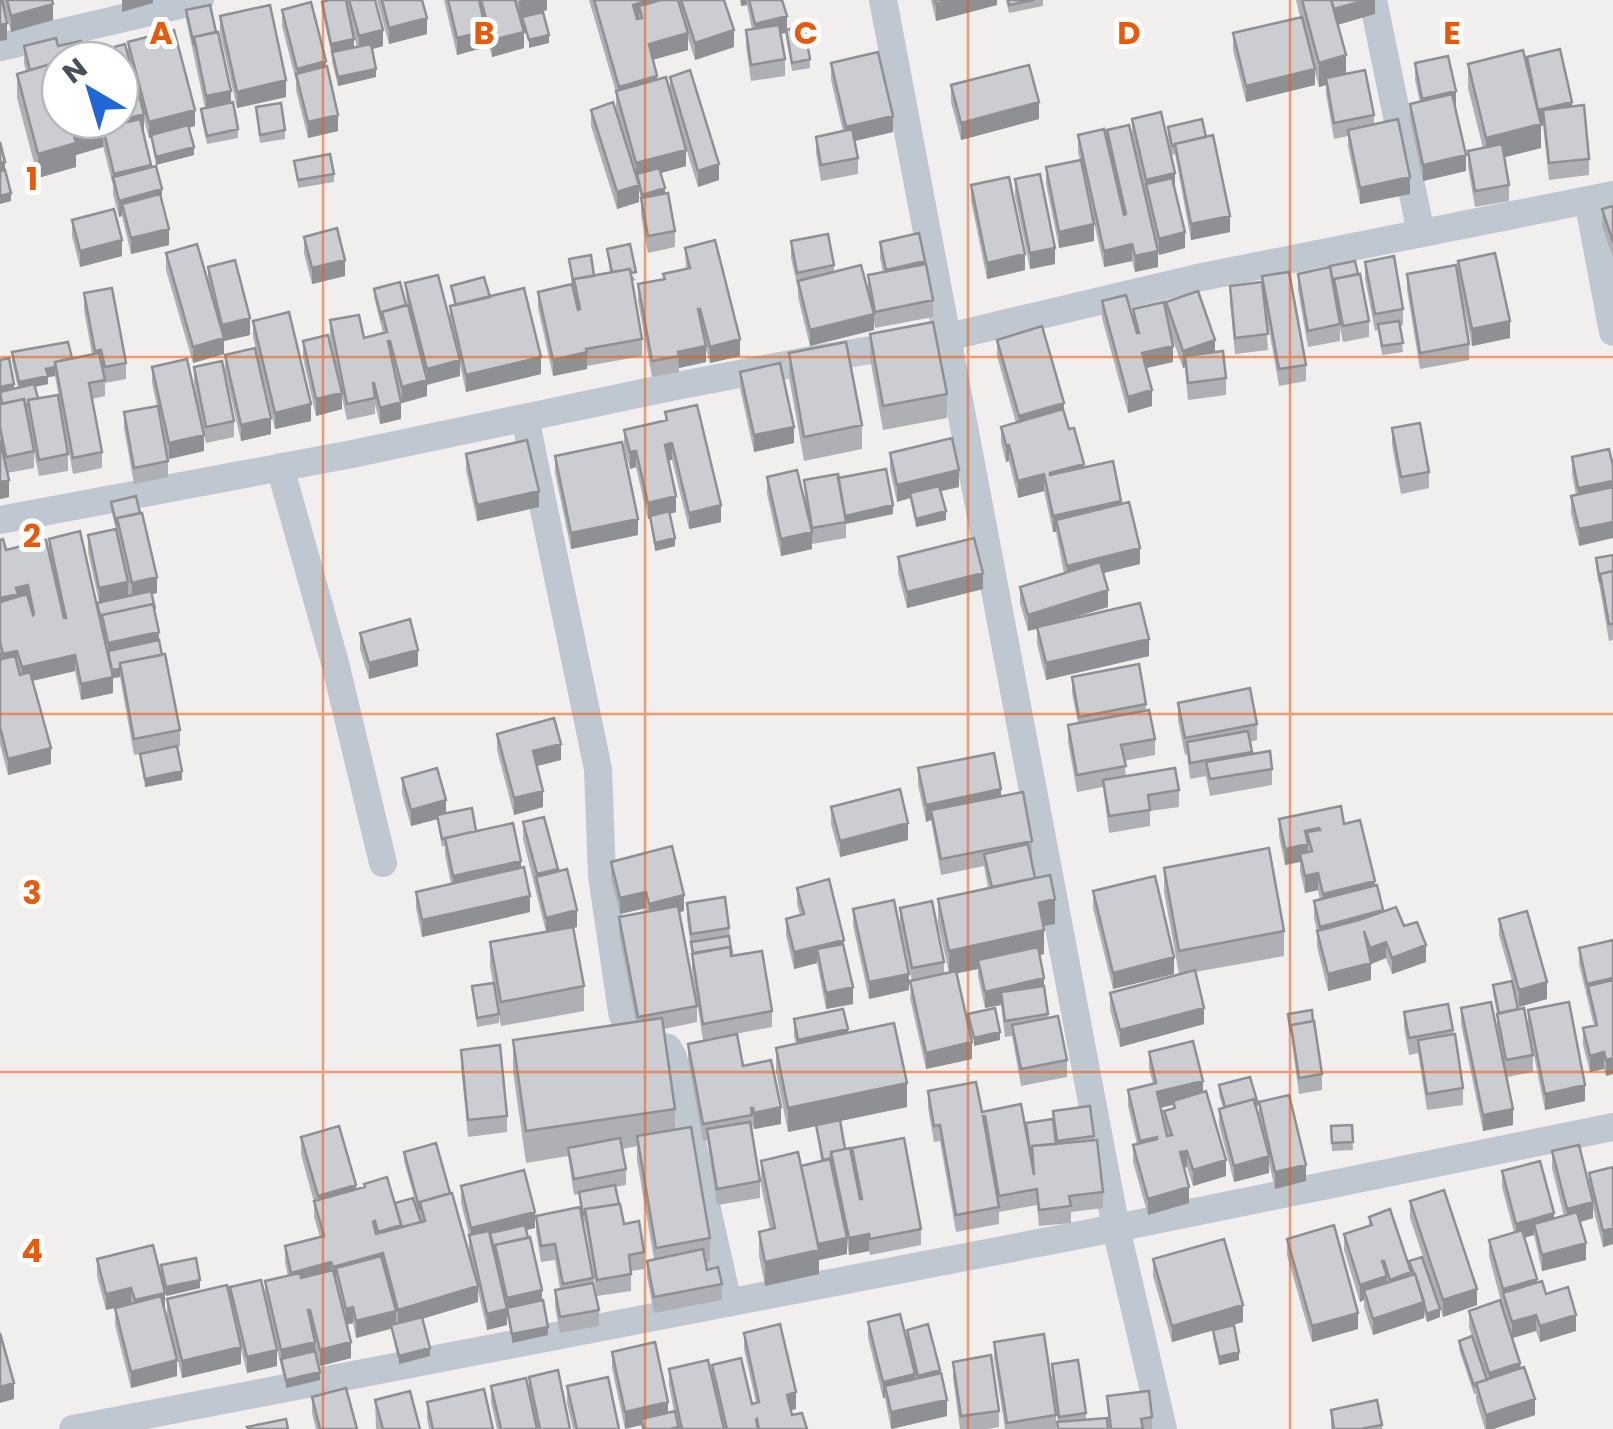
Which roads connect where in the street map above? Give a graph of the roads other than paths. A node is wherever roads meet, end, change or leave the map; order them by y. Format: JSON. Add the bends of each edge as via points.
{"nodes":[{"id":1,"x":200,"y":0,"type":"edge"},
{"id":2,"x":883,"y":0,"type":"edge"},
{"id":3,"x":1374,"y":0,"type":"edge"},
{"id":4,"x":0,"y":47,"type":"edge"},
{"id":5,"x":1601,"y":197,"type":"edge"},
{"id":6,"x":1421,"y":233,"type":"junction"},
{"id":7,"x":1613,"y":332,"type":"edge"},
{"id":8,"x":948,"y":337,"type":"junction"},
{"id":9,"x":525,"y":418,"type":"junction"},
{"id":10,"x":280,"y":466,"type":"junction"},
{"id":11,"x":0,"y":520,"type":"edge"},
{"id":12,"x":383,"y":863,"type":"dead end"},
{"id":13,"x":1613,"y":1127,"type":"edge"},
{"id":14,"x":1116,"y":1228,"type":"junction"},
{"id":15,"x":728,"y":1302,"type":"junction"},
{"id":16,"x":74,"y":1429,"type":"edge"},
{"id":17,"x":1164,"y":1429,"type":"edge"}],
"edges":[{"from":1,"to":4,"type":"street"},
{"from":2,"to":8,"type":"street"},
{"from":3,"to":6,"type":"street"},
{"from":5,"to":6,"type":"street"},
{"from":5,"to":7,"type":"street"},
{"from":6,"to":8,"type":"street"},
{"from":8,"to":9,"type":"street"},
{"from":8,"to":14,"type":"street"},
{"from":9,"to":10,"type":"street"},
{"from":9,"to":15,"type":"street","via":[[598,769],[602,876],[622,1012],[637,1040],[668,1048],[673,1057]]},
{"from":10,"to":11,"type":"street"},
{"from":10,"to":12,"type":"street"},
{"from":13,"to":14,"type":"street"},
{"from":14,"to":15,"type":"street"},
{"from":14,"to":17,"type":"street"},
{"from":15,"to":16,"type":"street"}]}
